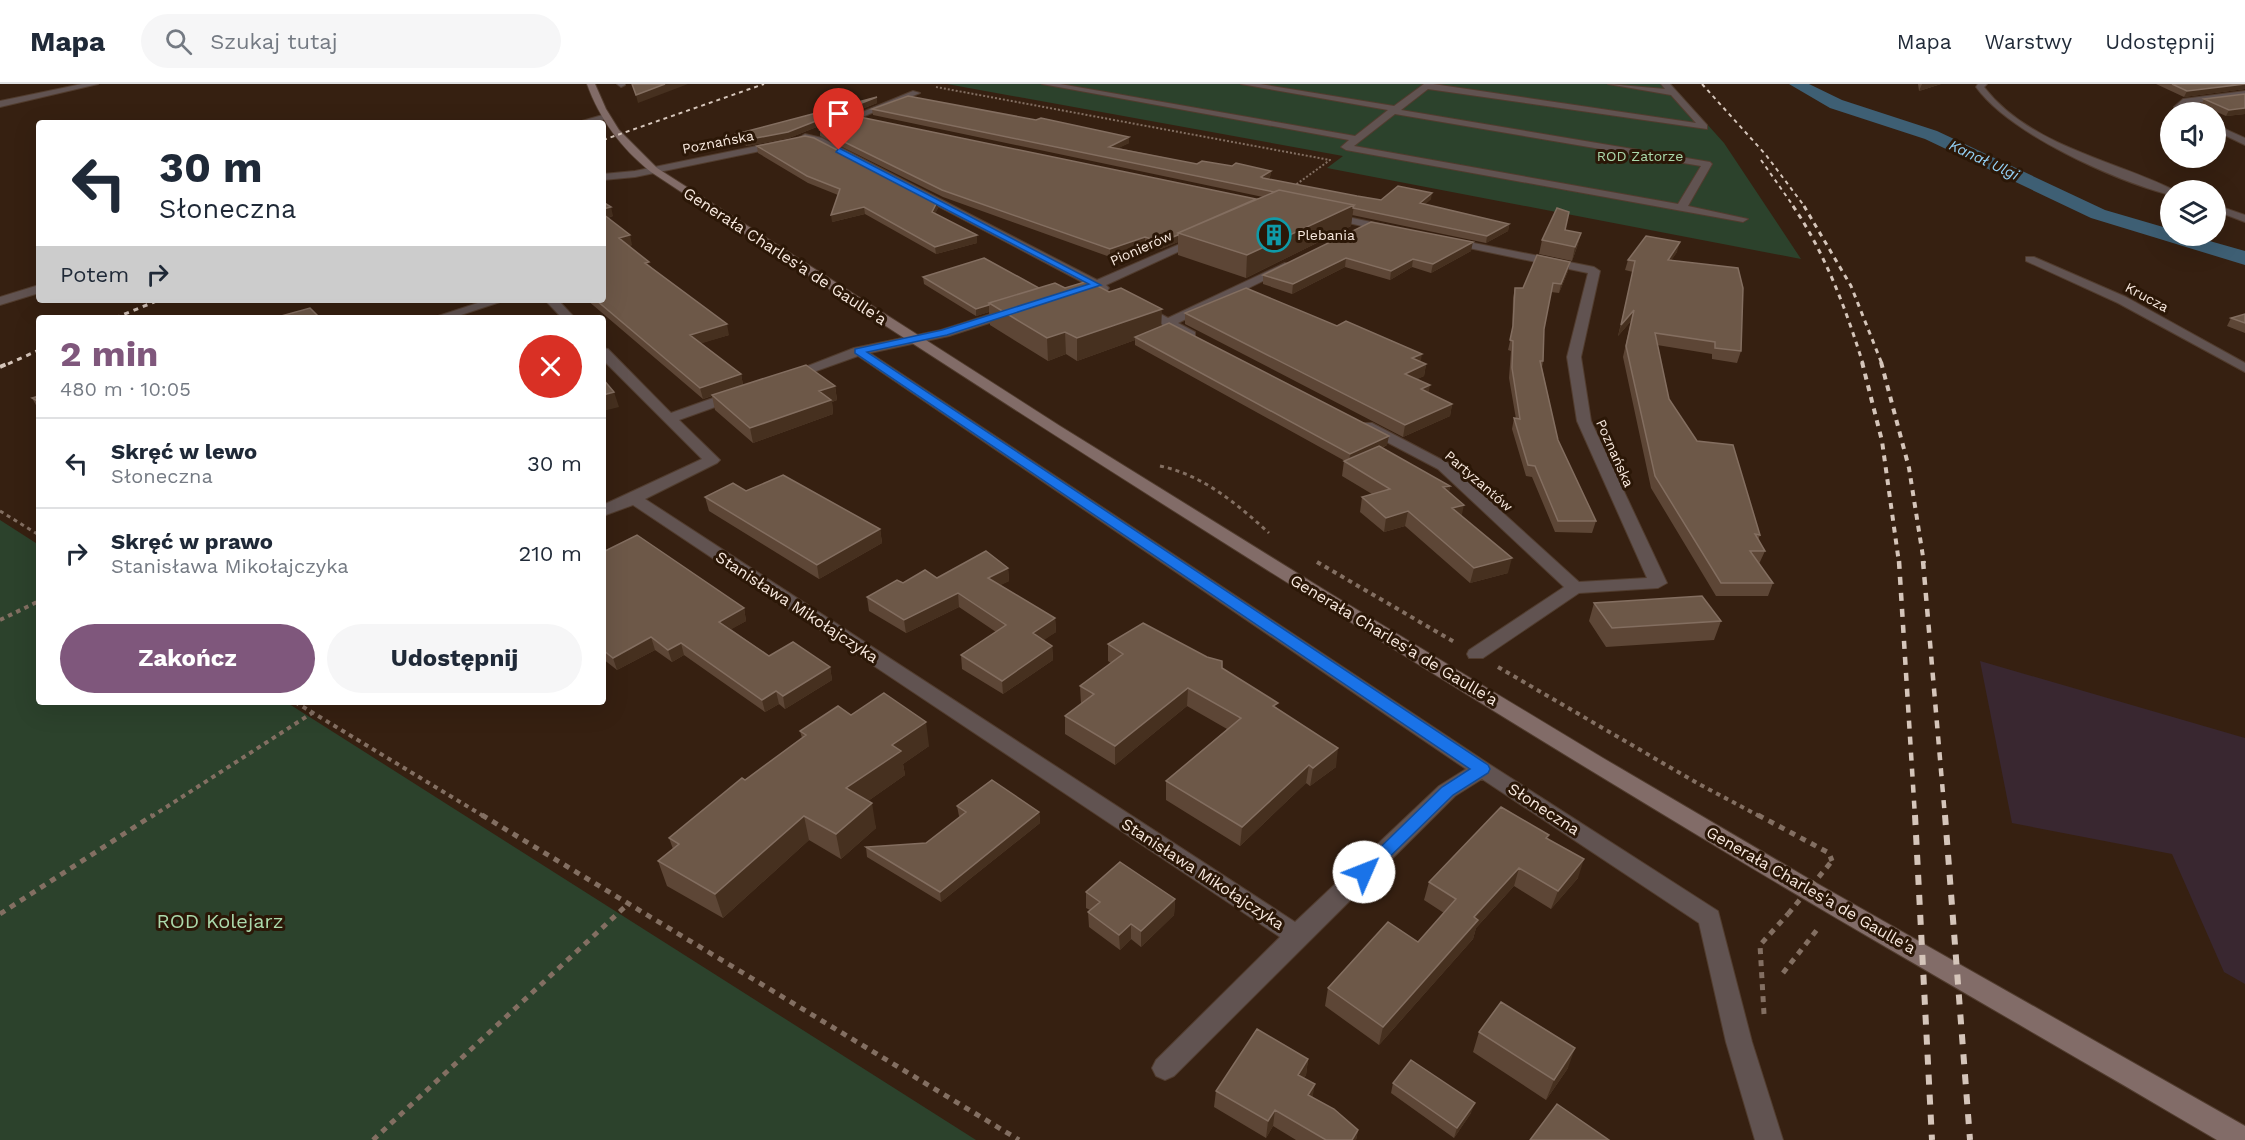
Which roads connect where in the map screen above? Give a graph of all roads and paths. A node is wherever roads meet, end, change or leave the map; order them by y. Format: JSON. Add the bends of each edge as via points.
{"nodes":[{"id":1,"x":94,"y":84,"type":"edge"},
{"id":2,"x":591,"y":84,"type":"edge"},
{"id":3,"x":1046,"y":84,"type":"edge"},
{"id":4,"x":1245,"y":84,"type":"edge"},
{"id":5,"x":1612,"y":84,"type":"edge"},
{"id":6,"x":1665,"y":84,"type":"edge"},
{"id":7,"x":1983,"y":84,"type":"edge"},
{"id":8,"x":1428,"y":85,"type":"edge"},
{"id":9,"x":916,"y":93,"type":"joint"},
{"id":10,"x":1673,"y":93,"type":"junction"},
{"id":11,"x":2245,"y":94,"type":"edge"},
{"id":12,"x":2183,"y":102,"type":"edge"},
{"id":13,"x":0,"y":104,"type":"edge"},
{"id":14,"x":1395,"y":110,"type":"junction"},
{"id":15,"x":606,"y":117,"type":"junction"},
{"id":16,"x":855,"y":117,"type":"junction"},
{"id":17,"x":592,"y":120,"type":"edge"},
{"id":18,"x":878,"y":122,"type":"edge"},
{"id":19,"x":2226,"y":133,"type":"edge"},
{"id":20,"x":805,"y":137,"type":"junction"},
{"id":21,"x":1358,"y":139,"type":"junction"},
{"id":22,"x":2245,"y":142,"type":"edge"},
{"id":23,"x":654,"y":170,"type":"junction"},
{"id":24,"x":606,"y":177,"type":"edge"},
{"id":25,"x":2160,"y":188,"type":"edge"},
{"id":26,"x":1287,"y":191,"type":"edge"},
{"id":27,"x":1681,"y":208,"type":"junction"},
{"id":28,"x":1311,"y":212,"type":"edge"},
{"id":29,"x":2226,"y":212,"type":"edge"},
{"id":30,"x":1743,"y":219,"type":"dead end"},
{"id":31,"x":2245,"y":219,"type":"edge"},
{"id":32,"x":1370,"y":225,"type":"junction"},
{"id":33,"x":1403,"y":231,"type":"edge"},
{"id":34,"x":1212,"y":233,"type":"edge"},
{"id":35,"x":1348,"y":235,"type":"edge"},
{"id":36,"x":1437,"y":238,"type":"edge"},
{"id":37,"x":2030,"y":260,"type":"dead end"},
{"id":38,"x":1295,"y":261,"type":"edge"},
{"id":39,"x":1096,"y":285,"type":"junction"},
{"id":40,"x":36,"y":290,"type":"edge"},
{"id":41,"x":1064,"y":295,"type":"edge"},
{"id":42,"x":0,"y":301,"type":"edge"},
{"id":43,"x":490,"y":303,"type":"edge"},
{"id":44,"x":554,"y":303,"type":"edge"},
{"id":45,"x":1020,"y":309,"type":"edge"},
{"id":46,"x":448,"y":315,"type":"edge"},
{"id":47,"x":566,"y":315,"type":"edge"},
{"id":48,"x":1168,"y":323,"type":"junction"},
{"id":49,"x":912,"y":338,"type":"junction"},
{"id":50,"x":1200,"y":339,"type":"edge"},
{"id":51,"x":859,"y":351,"type":"junction"},
{"id":52,"x":606,"y":355,"type":"edge"},
{"id":53,"x":2245,"y":369,"type":"edge"},
{"id":54,"x":770,"y":383,"type":"edge"},
{"id":55,"x":747,"y":391,"type":"edge"},
{"id":56,"x":669,"y":419,"type":"junction"},
{"id":57,"x":1358,"y":422,"type":"edge"},
{"id":58,"x":633,"y":499,"type":"junction"},
{"id":59,"x":606,"y":510,"type":"edge"},
{"id":60,"x":0,"y":511,"type":"edge"},
{"id":61,"x":36,"y":533,"type":"edge"},
{"id":62,"x":1575,"y":588,"type":"junction"},
{"id":63,"x":36,"y":602,"type":"edge"},
{"id":64,"x":0,"y":620,"type":"edge"},
{"id":65,"x":1476,"y":654,"type":"dead end"},
{"id":66,"x":300,"y":705,"type":"edge"},
{"id":67,"x":312,"y":713,"type":"junction"},
{"id":68,"x":1482,"y":769,"type":"junction"},
{"id":69,"x":1832,"y":861,"type":"dead end"},
{"id":70,"x":627,"y":904,"type":"junction"},
{"id":71,"x":0,"y":914,"type":"edge"},
{"id":72,"x":1821,"y":923,"type":"dead end"},
{"id":73,"x":1297,"y":936,"type":"junction"},
{"id":74,"x":1783,"y":973,"type":"dead end"},
{"id":75,"x":1765,"y":1025,"type":"dead end"},
{"id":76,"x":1165,"y":1068,"type":"dead end"},
{"id":77,"x":373,"y":1140,"type":"edge"},
{"id":78,"x":1019,"y":1140,"type":"edge"},
{"id":79,"x":1769,"y":1140,"type":"edge"},
{"id":80,"x":2243,"y":1140,"type":"edge"}],
"edges":[{"from":1,"to":13,"type":"street"},
{"from":2,"to":15,"type":"main road","name":"Generała Charles'a de Gaulle'a"},
{"from":3,"to":21,"type":"street"},
{"from":4,"to":14,"type":"street"},
{"from":5,"to":10,"type":"street"},
{"from":6,"to":10,"type":"street"},
{"from":7,"to":25,"type":"street","via":[[1980,87],[1985,98],[2040,135],[2089,160]]},
{"from":8,"to":10,"type":"street","via":[[1704,128]]},
{"from":8,"to":14,"type":"street"},
{"from":9,"to":16,"type":"street","name":"Poznańska"},
{"from":9,"to":26,"type":"path","via":[[932,87],[1330,160]]},
{"from":11,"to":12,"type":"street"},
{"from":14,"to":21,"type":"street"},
{"from":14,"to":27,"type":"street","via":[[1707,164]]},
{"from":15,"to":17,"type":"street"},
{"from":15,"to":23,"type":"main road","name":"Generała Charles'a de Gaulle'a","via":[[624,143]]},
{"from":16,"to":18,"type":"street"},
{"from":16,"to":20,"type":"street","name":"Poznańska"},
{"from":19,"to":22,"type":"street"},
{"from":20,"to":23,"type":"street","name":"Poznańska"},
{"from":20,"to":39,"type":"street","via":[[819,140]]},
{"from":21,"to":27,"type":"street","via":[[1347,147]]},
{"from":23,"to":24,"type":"street","name":"Poznańska"},
{"from":23,"to":49,"type":"main road","name":"Generała Charles'a de Gaulle'a"},
{"from":27,"to":30,"type":"street"},
{"from":28,"to":32,"type":"street"},
{"from":29,"to":31,"type":"street"},
{"from":32,"to":33,"type":"street"},
{"from":32,"to":35,"type":"street"},
{"from":34,"to":39,"type":"street","name":"Pionierów"},
{"from":36,"to":62,"type":"street","name":"Poznańska","via":[[1594,271],[1574,357],[1584,421],[1658,583]]},
{"from":37,"to":53,"type":"street","name":"Krucza","via":[[2122,300]]},
{"from":38,"to":48,"type":"street"},
{"from":39,"to":41,"type":"street","name":"Pionierów"},
{"from":39,"to":48,"type":"street"},
{"from":40,"to":42,"type":"street"},
{"from":43,"to":46,"type":"street"},
{"from":44,"to":47,"type":"street"},
{"from":45,"to":49,"type":"street","via":[[944,333]]},
{"from":48,"to":50,"type":"street"},
{"from":49,"to":51,"type":"street"},
{"from":49,"to":80,"type":"main road","name":"Generała Charles'a de Gaulle'a","via":[[1200,522],[1734,846]]},
{"from":51,"to":54,"type":"street"},
{"from":51,"to":68,"type":"street","name":"Słoneczna"},
{"from":52,"to":56,"type":"street"},
{"from":55,"to":56,"type":"street"},
{"from":56,"to":58,"type":"street","via":[[712,460]]},
{"from":57,"to":62,"type":"street","name":"Partyzantów","via":[[1443,465]]},
{"from":58,"to":59,"type":"street"},
{"from":58,"to":73,"type":"street","name":"Stanisława Mikołajczyka"},
{"from":60,"to":61,"type":"path"},
{"from":62,"to":65,"type":"street"},
{"from":63,"to":64,"type":"path"},
{"from":66,"to":67,"type":"path"},
{"from":67,"to":70,"type":"path"},
{"from":67,"to":71,"type":"path"},
{"from":68,"to":73,"type":"street","name":"Stanisława Mikołajczyka","via":[[1447,791]]},
{"from":68,"to":79,"type":"street","name":"Słoneczna","via":[[1710,918],[1739,1042]]},
{"from":69,"to":75,"type":"path","bridge":true,"via":[[1760,945]]},
{"from":70,"to":77,"type":"path"},
{"from":70,"to":78,"type":"path"},
{"from":72,"to":74,"type":"path"},
{"from":73,"to":76,"type":"street","name":"Stanisława Mikołajczyka"}]}
